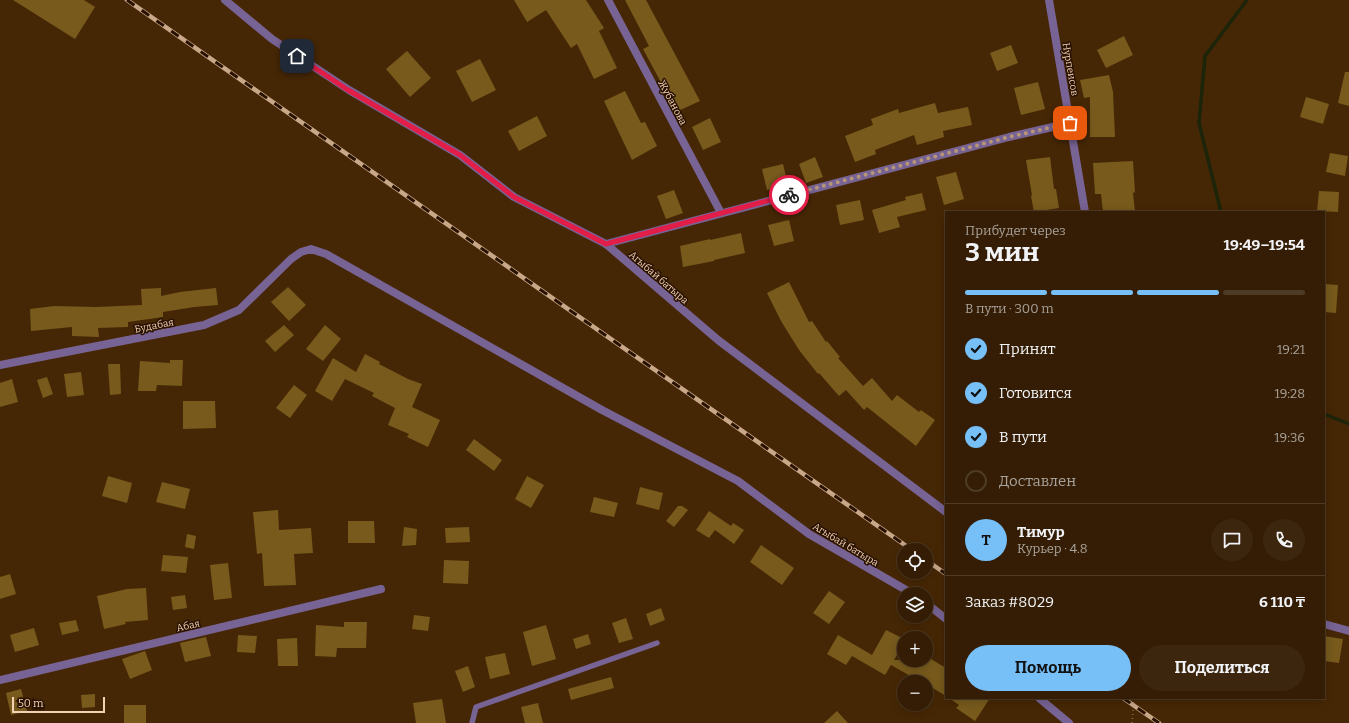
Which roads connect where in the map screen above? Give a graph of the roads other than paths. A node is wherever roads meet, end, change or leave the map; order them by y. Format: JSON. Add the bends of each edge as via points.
{"nodes":[{"id":1,"x":225,"y":0,"type":"edge"},
{"id":2,"x":608,"y":0,"type":"edge"},
{"id":3,"x":1049,"y":0,"type":"edge"},
{"id":4,"x":1070,"y":123,"type":"junction"},
{"id":5,"x":1085,"y":211,"type":"edge"},
{"id":6,"x":721,"y":213,"type":"junction"},
{"id":7,"x":606,"y":244,"type":"junction"},
{"id":8,"x":291,"y":259,"type":"joint"},
{"id":9,"x":0,"y":365,"type":"edge"},
{"id":10,"x":945,"y":511,"type":"edge"},
{"id":11,"x":901,"y":587,"type":"edge"},
{"id":12,"x":381,"y":589,"type":"dead end"},
{"id":13,"x":933,"y":609,"type":"edge"},
{"id":14,"x":945,"y":619,"type":"edge"},
{"id":15,"x":1325,"y":624,"type":"edge"},
{"id":16,"x":1349,"y":631,"type":"edge"},
{"id":17,"x":657,"y":643,"type":"dead end"},
{"id":18,"x":0,"y":680,"type":"edge"},
{"id":19,"x":1040,"y":699,"type":"edge"},
{"id":20,"x":472,"y":723,"type":"edge"},
{"id":21,"x":1069,"y":723,"type":"edge"}],
"edges":[{"from":1,"to":7,"type":"street","name":"Агыбай батыра","via":[[272,39],[348,90],[460,155],[514,197]]},
{"from":2,"to":6,"type":"street","name":"Жубанова"},
{"from":3,"to":4,"type":"street","name":"Нурпеисов"},
{"from":4,"to":5,"type":"street","name":"Нурпеисов"},
{"from":4,"to":6,"type":"street"},
{"from":6,"to":7,"type":"street"},
{"from":7,"to":10,"type":"street","name":"Агыбай батыра","via":[[718,340]]},
{"from":8,"to":9,"type":"street","name":"Будабая","via":[[239,310],[204,326]]},
{"from":8,"to":11,"type":"street","name":"Агыбай батыра","via":[[311,249],[326,254],[602,410],[738,481],[809,534]]},
{"from":12,"to":18,"type":"street","name":"Абая"},
{"from":13,"to":14,"type":"street"},
{"from":15,"to":16,"type":"street"},
{"from":17,"to":20,"type":"lane","via":[[476,707]]},
{"from":19,"to":21,"type":"street"}]}
